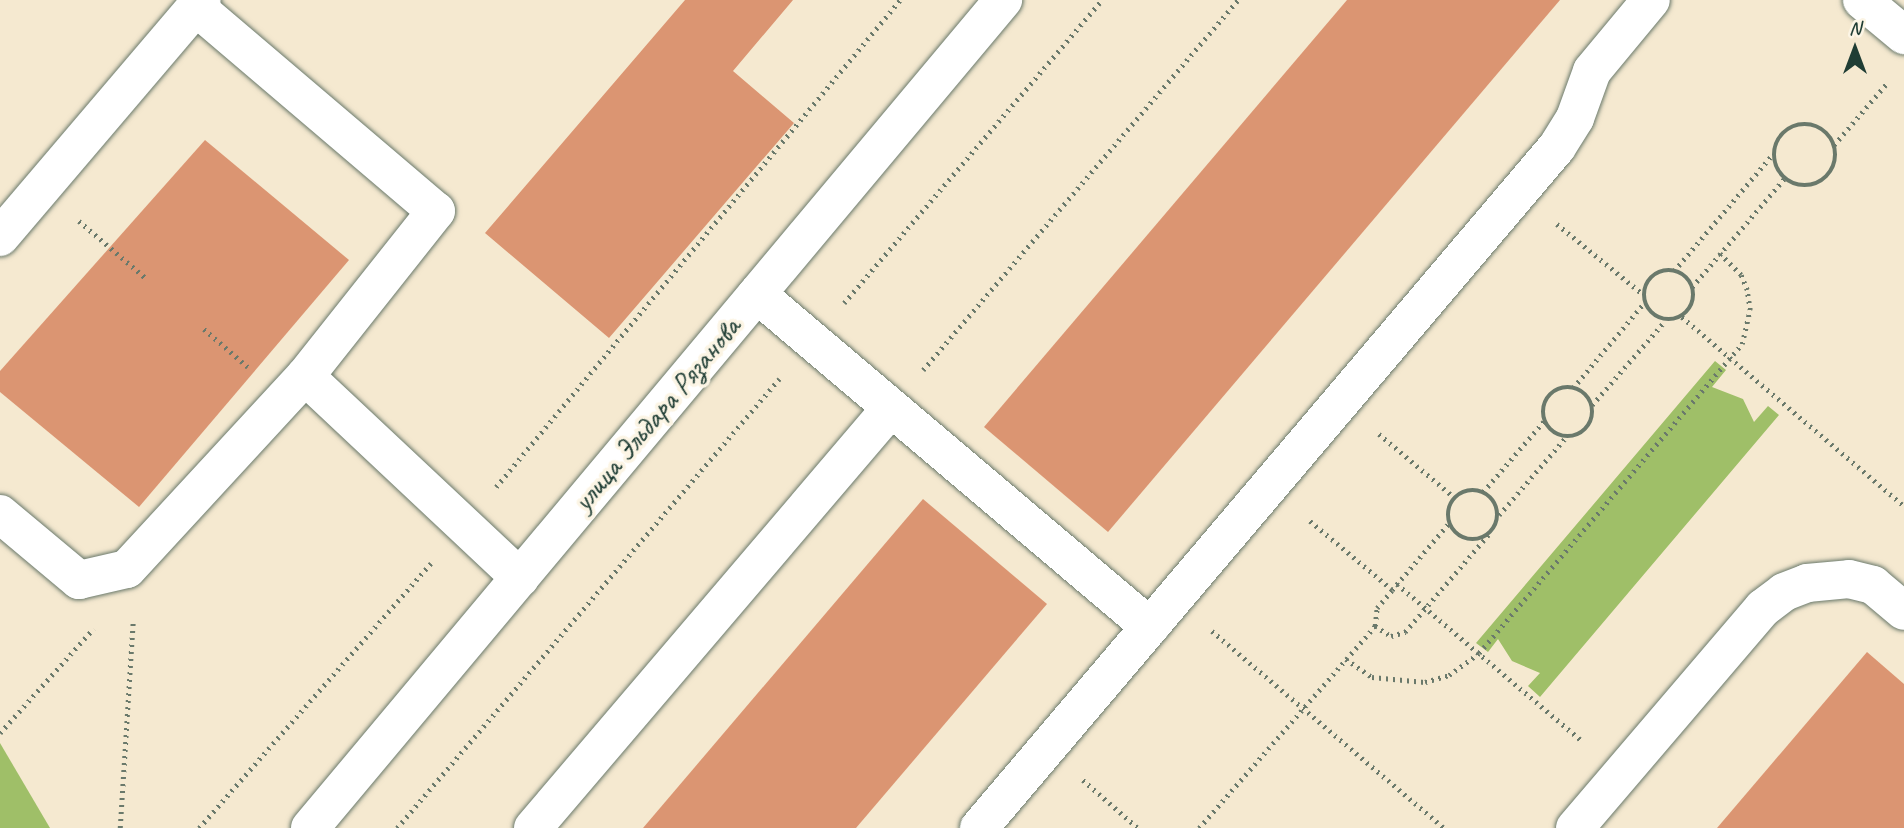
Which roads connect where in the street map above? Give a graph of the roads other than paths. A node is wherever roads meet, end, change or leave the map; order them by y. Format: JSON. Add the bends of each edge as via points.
{"nodes":[{"id":1,"x":1003,"y":0,"type":"edge"},
{"id":2,"x":1651,"y":0,"type":"edge"},
{"id":3,"x":1863,"y":0,"type":"edge"},
{"id":4,"x":199,"y":3,"type":"edge"},
{"id":5,"x":1904,"y":35,"type":"edge"},
{"id":6,"x":0,"y":237,"type":"edge"},
{"id":7,"x":757,"y":294,"type":"junction"},
{"id":8,"x":305,"y":376,"type":"junction"},
{"id":9,"x":891,"y":408,"type":"junction"},
{"id":10,"x":0,"y":513,"type":"edge"},
{"id":11,"x":520,"y":578,"type":"junction"},
{"id":12,"x":1904,"y":611,"type":"edge"},
{"id":13,"x":1162,"y":613,"type":"junction"},
{"id":14,"x":310,"y":828,"type":"edge"},
{"id":15,"x":533,"y":828,"type":"edge"},
{"id":16,"x":979,"y":828,"type":"edge"},
{"id":17,"x":1575,"y":828,"type":"edge"}],
"edges":[{"from":1,"to":7,"type":"street","name":"улица Эльдара Рязанова"},
{"from":2,"to":13,"type":"street","via":[[1598,62],[1569,132]]},
{"from":3,"to":5,"type":"street"},
{"from":4,"to":6,"type":"street"},
{"from":4,"to":8,"type":"street","via":[[436,211]]},
{"from":7,"to":9,"type":"street"},
{"from":7,"to":11,"type":"street","name":"улица Эльдара Рязанова"},
{"from":8,"to":10,"type":"street","via":[[131,575],[79,580]]},
{"from":8,"to":11,"type":"street"},
{"from":9,"to":13,"type":"street"},
{"from":9,"to":15,"type":"street"},
{"from":11,"to":14,"type":"street","name":"улица Эльдара Рязанова"},
{"from":12,"to":17,"type":"street","via":[[1873,585],[1849,579],[1807,583],[1784,592],[1763,608]]},
{"from":13,"to":16,"type":"street"}]}
